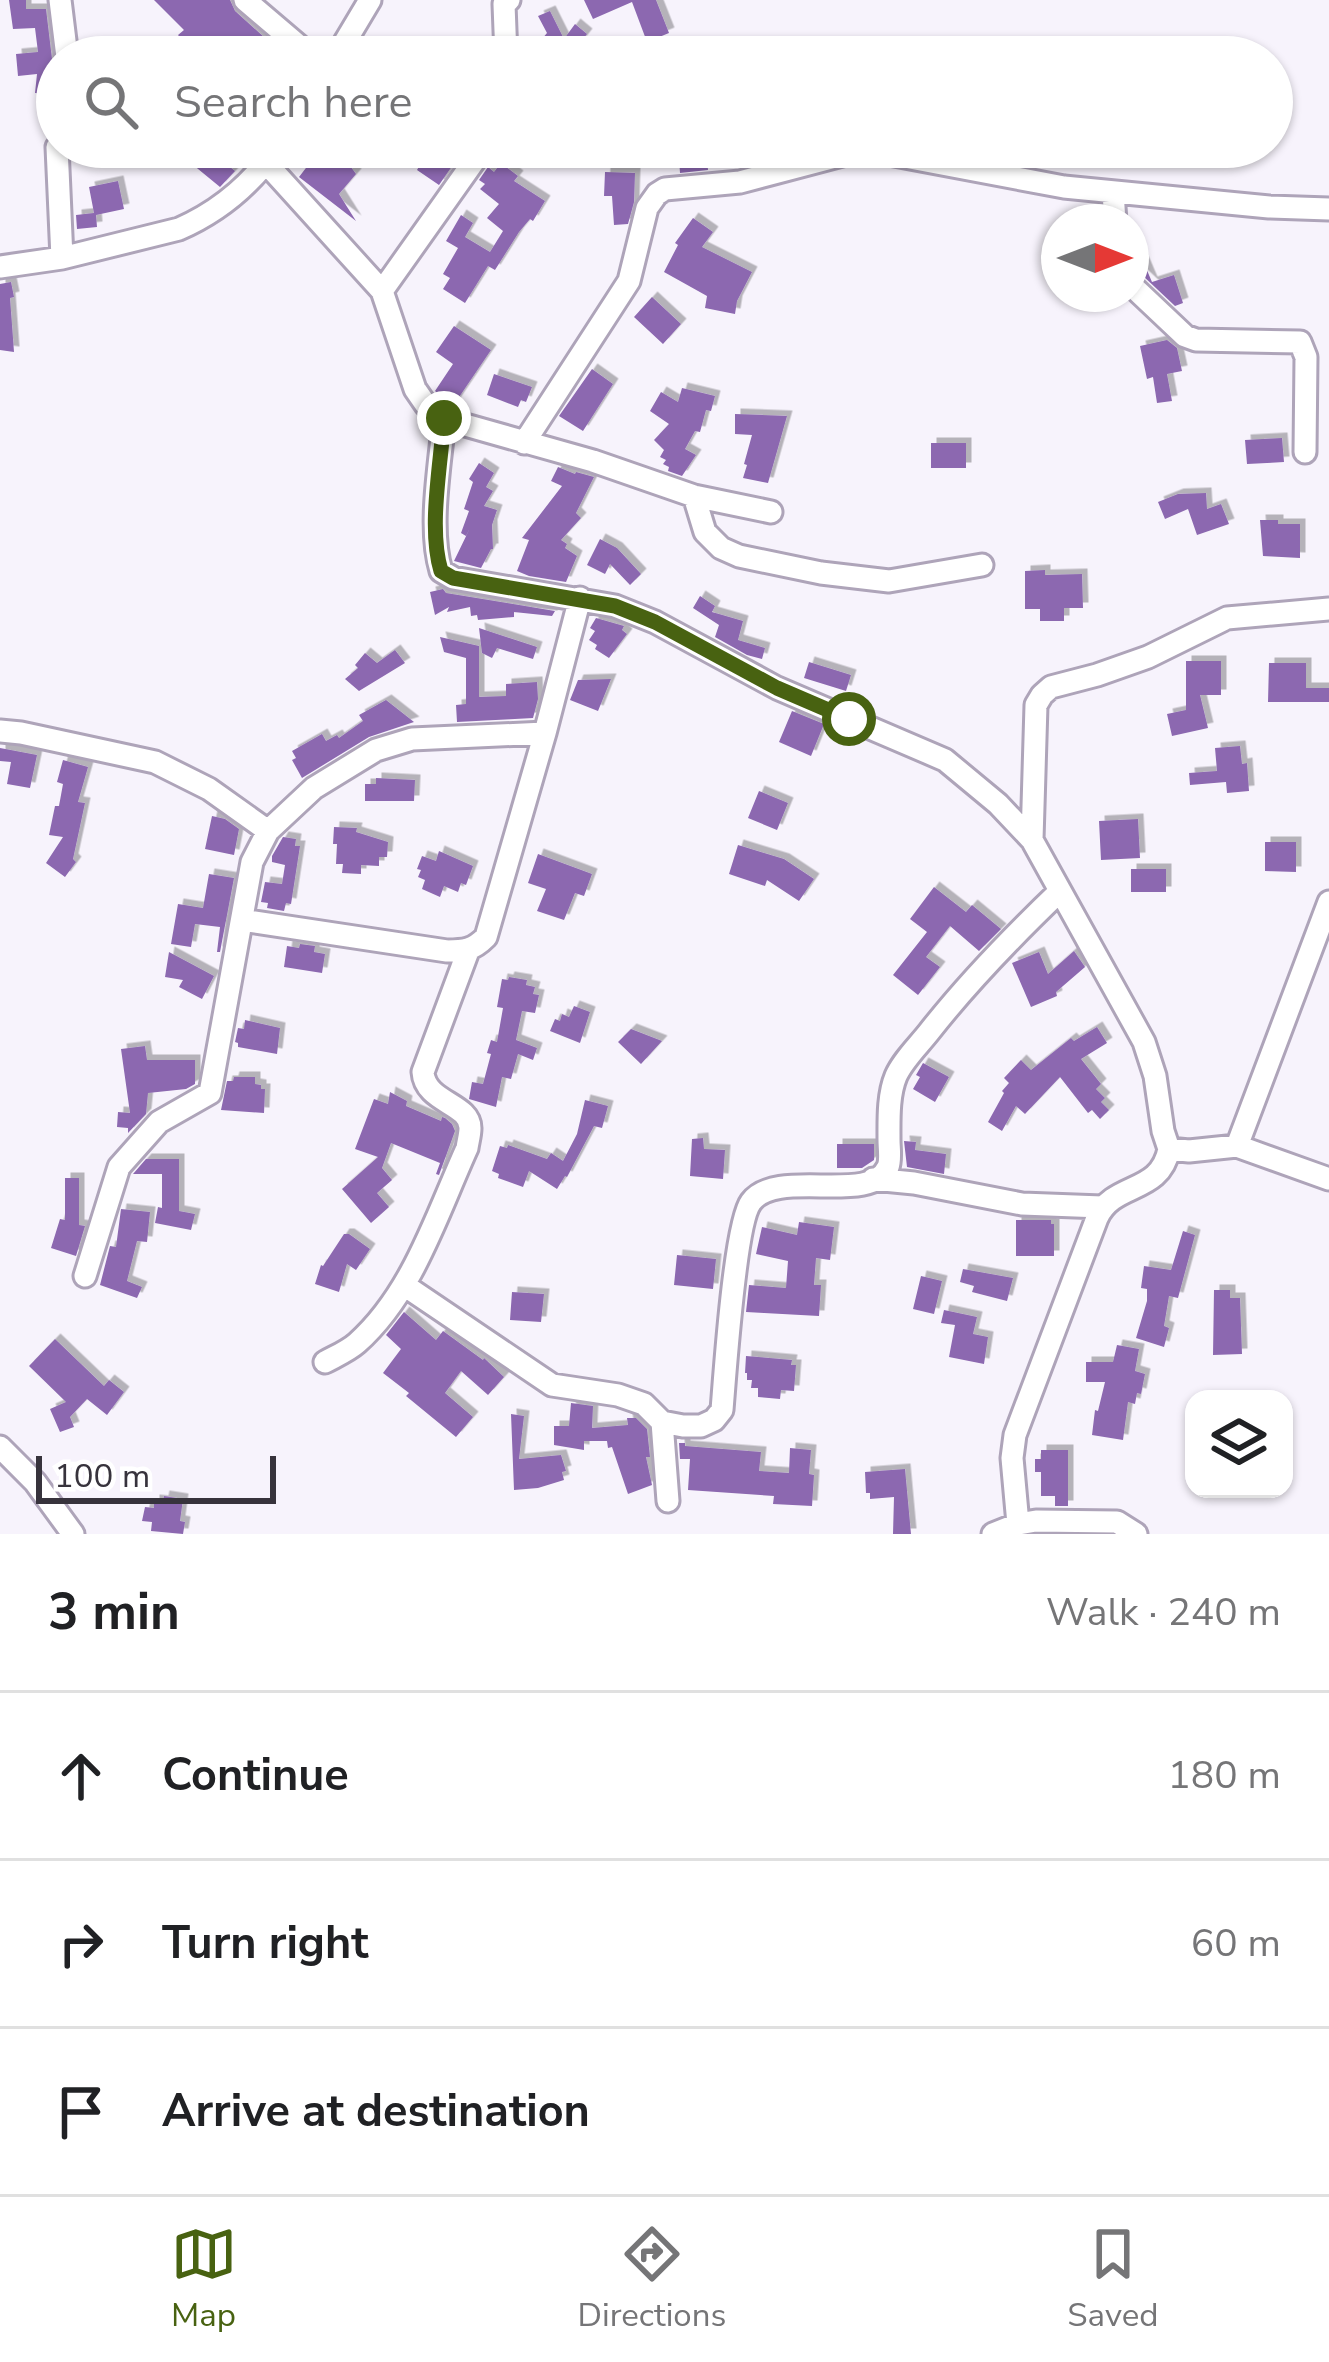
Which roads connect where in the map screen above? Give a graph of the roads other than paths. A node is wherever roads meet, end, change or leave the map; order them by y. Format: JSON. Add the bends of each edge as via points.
{"nodes":[{"id":1,"x":60,"y":0,"type":"edge"},
{"id":2,"x":245,"y":0,"type":"edge"},
{"id":3,"x":370,"y":0,"type":"edge"},
{"id":4,"x":501,"y":2,"type":"edge"},
{"id":5,"x":64,"y":36,"type":"edge"},
{"id":6,"x":287,"y":36,"type":"edge"},
{"id":7,"x":349,"y":36,"type":"edge"},
{"id":8,"x":504,"y":36,"type":"edge"},
{"id":9,"x":58,"y":168,"type":"edge"},
{"id":10,"x":261,"y":168,"type":"edge"},
{"id":11,"x":283,"y":168,"type":"edge"},
{"id":12,"x":469,"y":168,"type":"edge"},
{"id":13,"x":791,"y":168,"type":"edge"},
{"id":14,"x":954,"y":168,"type":"edge"},
{"id":15,"x":1114,"y":192,"type":"junction"},
{"id":16,"x":1114,"y":204,"type":"edge"},
{"id":17,"x":1329,"y":209,"type":"edge"},
{"id":18,"x":62,"y":258,"type":"junction"},
{"id":19,"x":0,"y":267,"type":"edge"},
{"id":20,"x":382,"y":291,"type":"junction"},
{"id":21,"x":1149,"y":302,"type":"edge"},
{"id":22,"x":444,"y":418,"type":"junction"},
{"id":23,"x":524,"y":442,"type":"junction"},
{"id":24,"x":1305,"y":452,"type":"dead end"},
{"id":25,"x":694,"y":496,"type":"junction"},
{"id":26,"x":771,"y":512,"type":"dead end"},
{"id":27,"x":982,"y":565,"type":"dead end"},
{"id":28,"x":580,"y":598,"type":"junction"},
{"id":29,"x":1329,"y":609,"type":"edge"},
{"id":30,"x":0,"y":730,"type":"edge"},
{"id":31,"x":544,"y":733,"type":"junction"},
{"id":32,"x":268,"y":831,"type":"junction"},
{"id":33,"x":1032,"y":840,"type":"junction"},
{"id":34,"x":1060,"y":890,"type":"junction"},
{"id":35,"x":1329,"y":902,"type":"edge"},
{"id":36,"x":242,"y":920,"type":"junction"},
{"id":37,"x":468,"y":951,"type":"junction"},
{"id":38,"x":1237,"y":1146,"type":"junction"},
{"id":39,"x":1169,"y":1149,"type":"junction"},
{"id":40,"x":873,"y":1179,"type":"junction"},
{"id":41,"x":1329,"y":1179,"type":"edge"},
{"id":42,"x":1102,"y":1207,"type":"junction"},
{"id":43,"x":85,"y":1276,"type":"dead end"},
{"id":44,"x":404,"y":1285,"type":"junction"},
{"id":45,"x":325,"y":1363,"type":"dead end"},
{"id":46,"x":662,"y":1422,"type":"junction"},
{"id":47,"x":0,"y":1447,"type":"edge"},
{"id":48,"x":668,"y":1501,"type":"dead end"},
{"id":49,"x":1018,"y":1524,"type":"junction"},
{"id":50,"x":70,"y":1532,"type":"edge"},
{"id":51,"x":993,"y":1534,"type":"edge"},
{"id":52,"x":1136,"y":1534,"type":"edge"}],
"edges":[{"from":1,"to":5,"type":"street"},
{"from":2,"to":6,"type":"street"},
{"from":3,"to":7,"type":"street"},
{"from":4,"to":8,"type":"street"},
{"from":9,"to":18,"type":"street"},
{"from":10,"to":18,"type":"street","via":[[197,221]]},
{"from":11,"to":20,"type":"street"},
{"from":12,"to":20,"type":"street"},
{"from":13,"to":23,"type":"street","via":[[657,194],[629,280]]},
{"from":14,"to":15,"type":"street"},
{"from":15,"to":16,"type":"street"},
{"from":15,"to":17,"type":"street"},
{"from":18,"to":19,"type":"street"},
{"from":20,"to":22,"type":"street","via":[[415,389]]},
{"from":21,"to":24,"type":"street","via":[[1196,340],[1300,342]]},
{"from":22,"to":23,"type":"street"},
{"from":22,"to":28,"type":"street","via":[[436,516],[441,571]]},
{"from":23,"to":25,"type":"street"},
{"from":25,"to":26,"type":"street"},
{"from":25,"to":27,"type":"street","via":[[705,532],[739,556],[889,581]]},
{"from":28,"to":31,"type":"street"},
{"from":28,"to":33,"type":"street","via":[[655,622],[777,688],[945,760]]},
{"from":29,"to":33,"type":"street","via":[[1227,618],[1148,656],[1051,687],[1036,705]]},
{"from":30,"to":32,"type":"street","via":[[155,762]]},
{"from":31,"to":32,"type":"street","via":[[412,740],[376,750],[314,788]]},
{"from":31,"to":37,"type":"street","via":[[486,937]]},
{"from":32,"to":36,"type":"street","via":[[252,862]]},
{"from":33,"to":34,"type":"street"},
{"from":34,"to":39,"type":"street","via":[[1144,1042]]},
{"from":34,"to":40,"type":"street","via":[[959,993],[902,1066],[893,1084],[889,1164]]},
{"from":35,"to":38,"type":"street"},
{"from":36,"to":37,"type":"street"},
{"from":36,"to":43,"type":"street","via":[[211,1094],[158,1122],[119,1167]]},
{"from":37,"to":44,"type":"street","via":[[423,1072],[428,1090],[471,1125],[467,1148]]},
{"from":38,"to":39,"type":"street"},
{"from":38,"to":41,"type":"street"},
{"from":39,"to":42,"type":"street","via":[[1159,1174]]},
{"from":40,"to":42,"type":"street","via":[[1022,1204]]},
{"from":40,"to":46,"type":"street","via":[[778,1186],[750,1203],[722,1410],[701,1426]]},
{"from":42,"to":49,"type":"street","via":[[1015,1435]]},
{"from":44,"to":45,"type":"street","via":[[354,1346]]},
{"from":44,"to":46,"type":"street","via":[[552,1385],[618,1395]]},
{"from":46,"to":48,"type":"street"},
{"from":47,"to":50,"type":"street"},
{"from":49,"to":51,"type":"street"},
{"from":49,"to":52,"type":"street","via":[[1118,1522]]}]}
